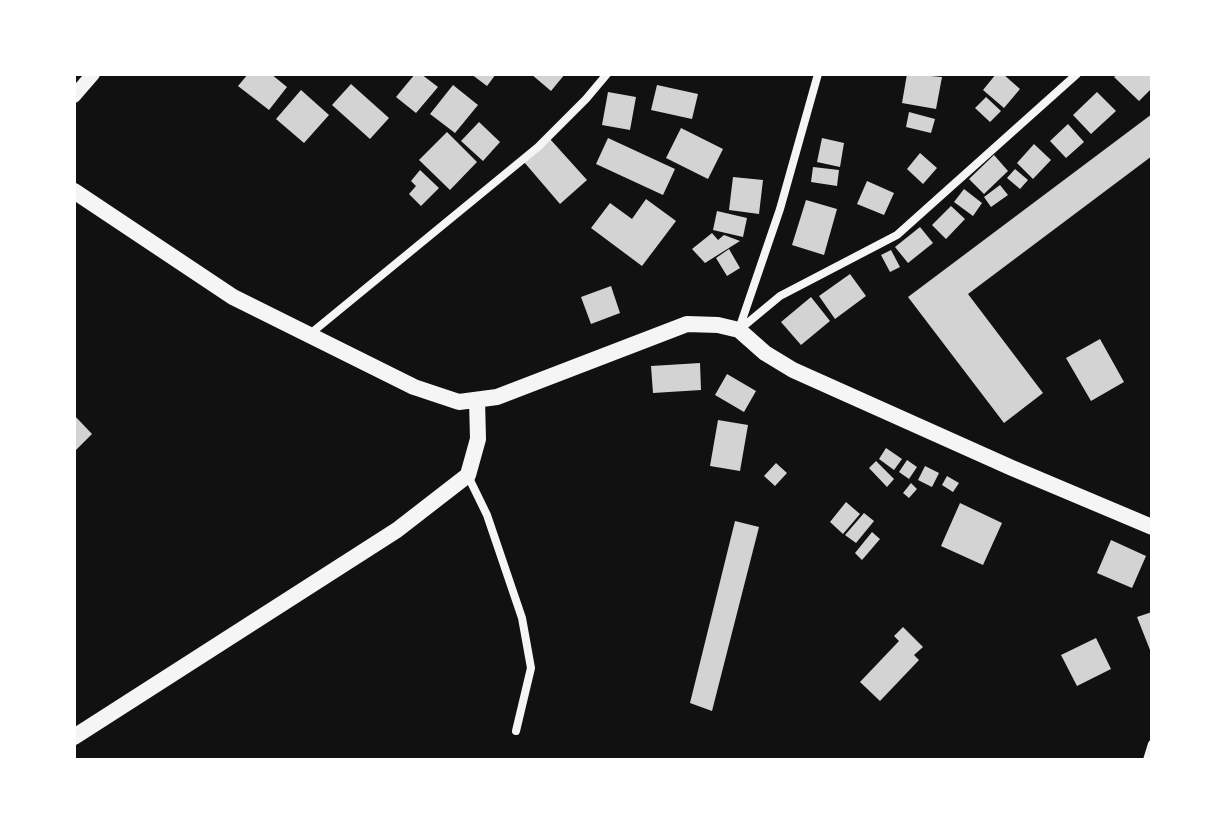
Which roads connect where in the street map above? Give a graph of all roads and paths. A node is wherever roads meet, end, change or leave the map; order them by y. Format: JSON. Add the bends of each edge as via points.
{"nodes":[{"id":1,"x":93,"y":74,"type":"edge"},
{"id":2,"x":607,"y":74,"type":"edge"},
{"id":3,"x":818,"y":74,"type":"edge"},
{"id":4,"x":1077,"y":74,"type":"edge"},
{"id":5,"x":74,"y":96,"type":"edge"},
{"id":6,"x":74,"y":191,"type":"edge"},
{"id":7,"x":739,"y":330,"type":"junction"},
{"id":8,"x":310,"y":335,"type":"junction"},
{"id":9,"x":477,"y":400,"type":"junction"},
{"id":10,"x":468,"y":475,"type":"junction"},
{"id":11,"x":1152,"y":527,"type":"edge"},
{"id":12,"x":516,"y":731,"type":"dead end"},
{"id":13,"x":74,"y":737,"type":"edge"},
{"id":14,"x":1152,"y":744,"type":"edge"},
{"id":15,"x":1147,"y":760,"type":"edge"}],
"edges":[{"from":1,"to":5,"type":"street"},
{"from":2,"to":8,"type":"street","via":[[538,147]]},
{"from":3,"to":7,"type":"street"},
{"from":4,"to":7,"type":"street","via":[[897,235],[780,296]]},
{"from":6,"to":8,"type":"main road","via":[[233,297]]},
{"from":7,"to":9,"type":"main road","via":[[687,324]]},
{"from":7,"to":11,"type":"main road","via":[[793,370]]},
{"from":8,"to":9,"type":"main road","via":[[414,387],[459,402]]},
{"from":9,"to":10,"type":"main road","via":[[478,439]]},
{"from":10,"to":12,"type":"street","via":[[522,618],[531,668]]},
{"from":10,"to":13,"type":"main road","via":[[397,530]]},
{"from":14,"to":15,"type":"street"}]}
